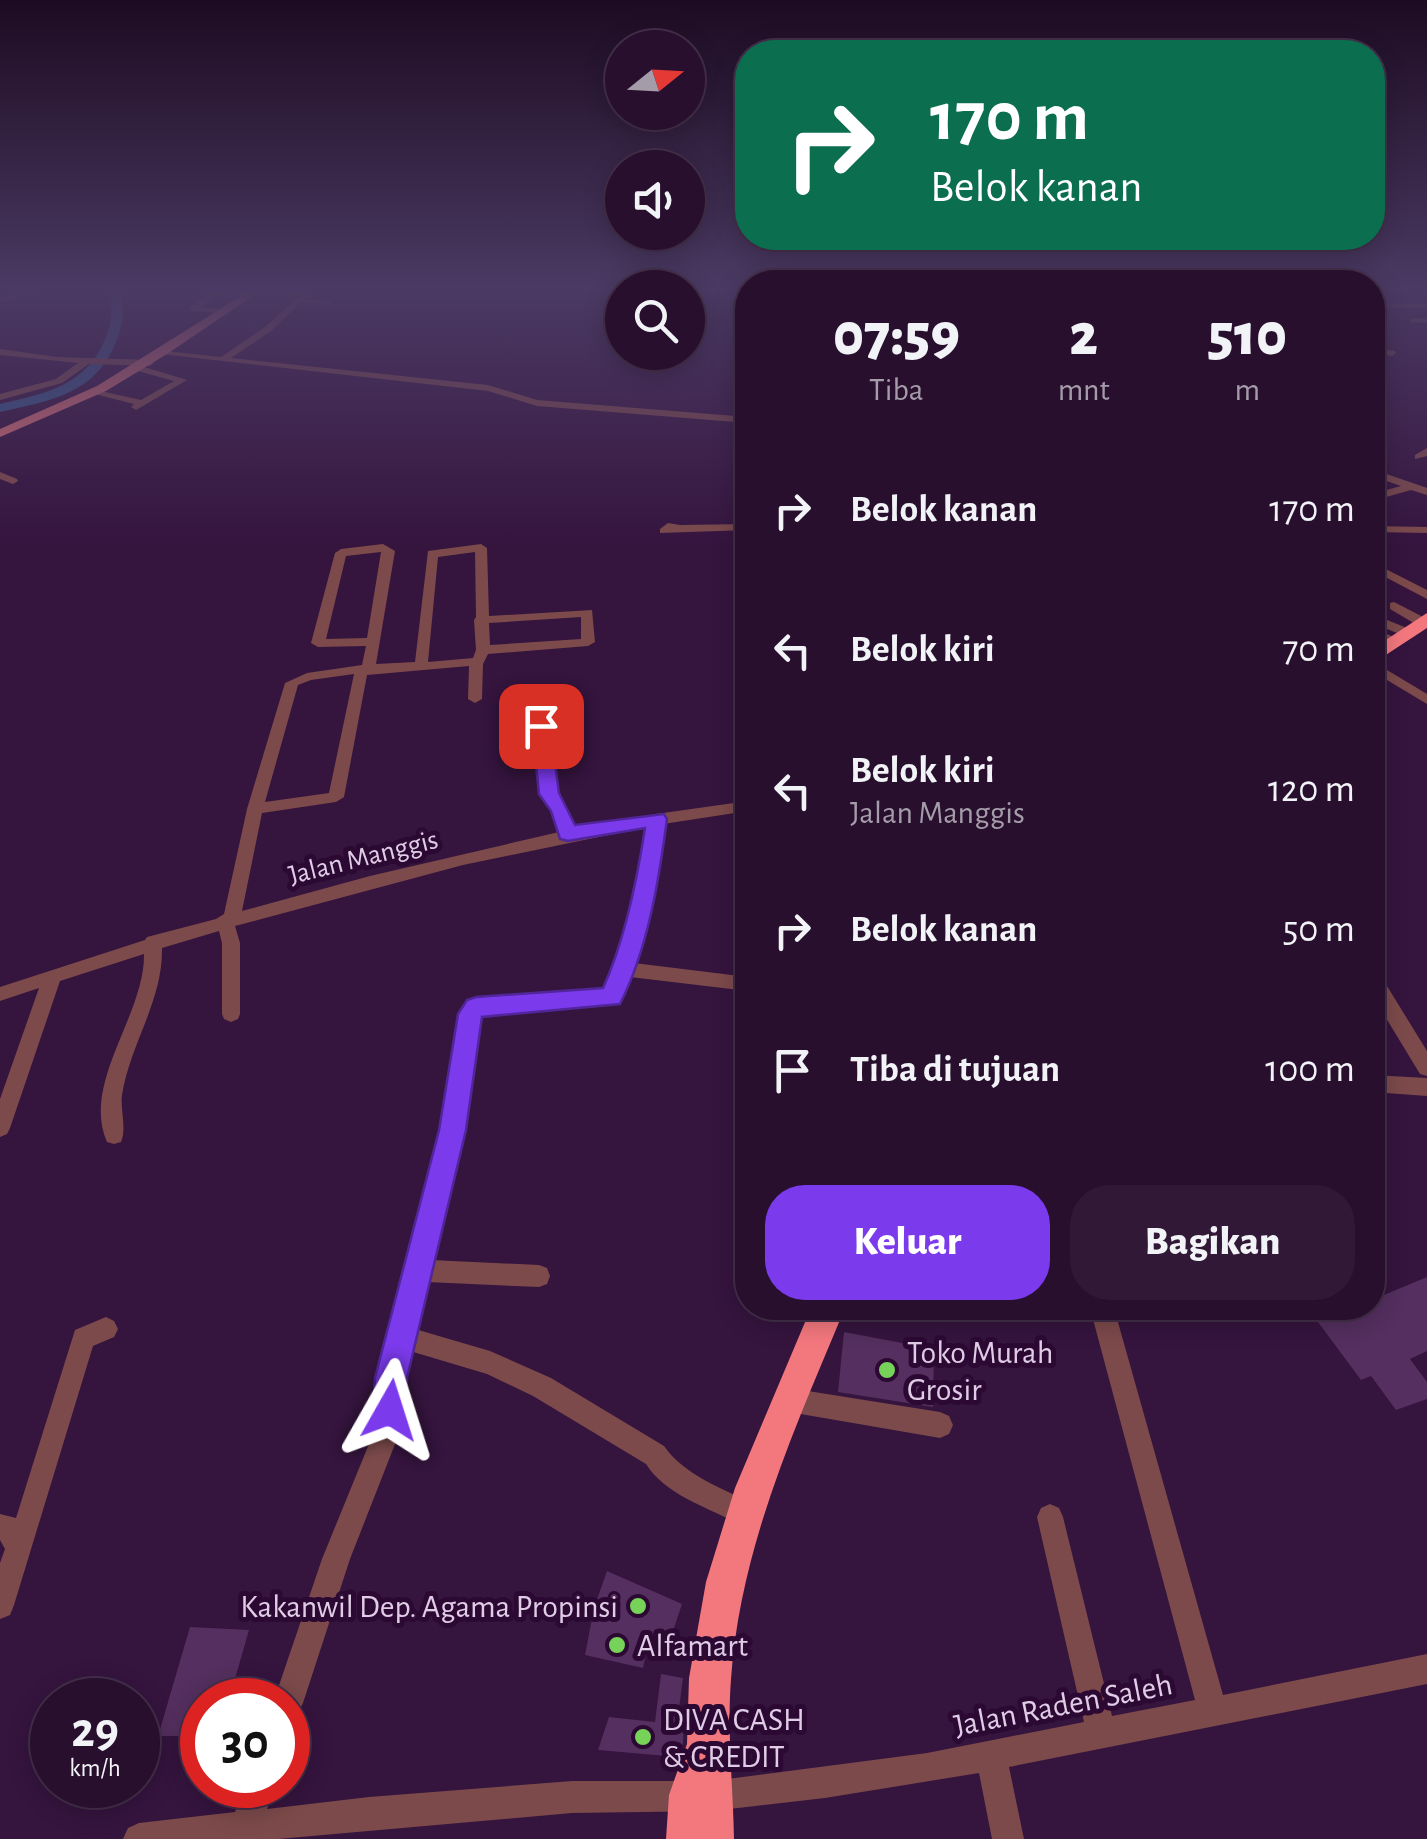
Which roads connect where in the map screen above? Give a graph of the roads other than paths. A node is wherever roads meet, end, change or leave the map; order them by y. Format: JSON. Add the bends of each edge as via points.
{"nodes":[{"id":1,"x":64,"y":377,"type":"edge"},
{"id":2,"x":126,"y":377,"type":"edge"},
{"id":3,"x":174,"y":377,"type":"edge"},
{"id":4,"x":383,"y":377,"type":"edge"},
{"id":5,"x":96,"y":393,"type":"junction"},
{"id":6,"x":0,"y":397,"type":"edge"},
{"id":7,"x":735,"y":419,"type":"edge"},
{"id":8,"x":0,"y":433,"type":"edge"},
{"id":9,"x":0,"y":475,"type":"edge"},
{"id":10,"x":1385,"y":476,"type":"edge"},
{"id":11,"x":13,"y":481,"type":"dead end"},
{"id":12,"x":1413,"y":486,"type":"junction"},
{"id":13,"x":1427,"y":492,"type":"edge"},
{"id":14,"x":1385,"y":494,"type":"edge"},
{"id":15,"x":735,"y":527,"type":"edge"},
{"id":16,"x":677,"y":529,"type":"dead end"},
{"id":17,"x":1385,"y":529,"type":"edge"},
{"id":18,"x":1427,"y":530,"type":"edge"},
{"id":19,"x":1385,"y":573,"type":"edge"},
{"id":20,"x":1427,"y":594,"type":"edge"},
{"id":21,"x":1394,"y":606,"type":"dead end"},
{"id":22,"x":480,"y":620,"type":"junction"},
{"id":23,"x":1385,"y":622,"type":"edge"},
{"id":24,"x":1412,"y":629,"type":"edge"},
{"id":25,"x":1385,"y":631,"type":"edge"},
{"id":26,"x":373,"y":642,"type":"junction"},
{"id":27,"x":1385,"y":651,"type":"edge"},
{"id":28,"x":479,"y":656,"type":"junction"},
{"id":29,"x":421,"y":668,"type":"junction"},
{"id":30,"x":364,"y":671,"type":"junction"},
{"id":31,"x":1385,"y":671,"type":"edge"},
{"id":32,"x":475,"y":699,"type":"dead end"},
{"id":33,"x":1427,"y":700,"type":"edge"},
{"id":34,"x":541,"y":726,"type":"dead end"},
{"id":35,"x":735,"y":808,"type":"edge"},
{"id":36,"x":256,"y":810,"type":"junction"},
{"id":37,"x":656,"y":819,"type":"junction"},
{"id":38,"x":568,"y":834,"type":"junction"},
{"id":39,"x":228,"y":919,"type":"junction"},
{"id":40,"x":153,"y":942,"type":"junction"},
{"id":41,"x":624,"y":969,"type":"junction"},
{"id":42,"x":53,"y":976,"type":"junction"},
{"id":43,"x":735,"y":982,"type":"edge"},
{"id":44,"x":0,"y":994,"type":"edge"},
{"id":45,"x":1385,"y":999,"type":"edge"},
{"id":46,"x":232,"y":1014,"type":"dead end"},
{"id":47,"x":1427,"y":1068,"type":"edge"},
{"id":48,"x":1385,"y":1084,"type":"edge"},
{"id":49,"x":1427,"y":1087,"type":"edge"},
{"id":50,"x":0,"y":1128,"type":"edge"},
{"id":51,"x":114,"y":1135,"type":"dead end"},
{"id":52,"x":418,"y":1271,"type":"junction"},
{"id":53,"x":539,"y":1276,"type":"dead end"},
{"id":54,"x":823,"y":1320,"type":"edge"},
{"id":55,"x":1105,"y":1320,"type":"edge"},
{"id":56,"x":106,"y":1329,"type":"dead end"},
{"id":57,"x":403,"y":1338,"type":"junction"},
{"id":58,"x":789,"y":1400,"type":"junction"},
{"id":59,"x":940,"y":1425,"type":"dead end"},
{"id":60,"x":744,"y":1514,"type":"junction"},
{"id":61,"x":1050,"y":1517,"type":"dead end"},
{"id":62,"x":9,"y":1535,"type":"edge"},
{"id":63,"x":0,"y":1605,"type":"edge"},
{"id":64,"x":1427,"y":1669,"type":"edge"},
{"id":65,"x":296,"y":1678,"type":"edge"},
{"id":66,"x":1212,"y":1710,"type":"junction"},
{"id":67,"x":1102,"y":1732,"type":"junction"},
{"id":68,"x":992,"y":1754,"type":"junction"},
{"id":69,"x":252,"y":1808,"type":"edge"},
{"id":70,"x":701,"y":1817,"type":"edge"},
{"id":71,"x":246,"y":1826,"type":"junction"},
{"id":72,"x":139,"y":1839,"type":"edge"},
{"id":73,"x":1008,"y":1839,"type":"edge"}],
"edges":[{"from":1,"to":6,"type":"street"},
{"from":2,"to":5,"type":"main road"},
{"from":3,"to":5,"type":"street","via":[[182,380],[139,405]]},
{"from":4,"to":7,"type":"street","via":[[512,392],[537,403]]},
{"from":5,"to":8,"type":"main road"},
{"from":9,"to":11,"type":"street"},
{"from":10,"to":12,"type":"street"},
{"from":12,"to":13,"type":"street"},
{"from":12,"to":14,"type":"street"},
{"from":15,"to":16,"type":"street"},
{"from":17,"to":18,"type":"street"},
{"from":19,"to":20,"type":"street"},
{"from":21,"to":24,"type":"street"},
{"from":22,"to":28,"type":"street"},
{"from":22,"to":28,"type":"street","via":[[587,613],[588,642]]},
{"from":22,"to":29,"type":"street","via":[[483,550],[432,554]]},
{"from":23,"to":24,"type":"street"},
{"from":24,"to":25,"type":"street"},
{"from":24,"to":27,"type":"highway"},
{"from":26,"to":26,"type":"street","via":[[318,643],[340,552],[388,550]]},
{"from":26,"to":30,"type":"street"},
{"from":28,"to":29,"type":"street"},
{"from":28,"to":32,"type":"street"},
{"from":29,"to":30,"type":"street"},
{"from":30,"to":36,"type":"street","via":[[292,683]]},
{"from":30,"to":36,"type":"street","via":[[336,797]]},
{"from":31,"to":33,"type":"street"},
{"from":34,"to":38,"type":"street","via":[[549,794]]},
{"from":35,"to":37,"type":"street","name":"Jalan Manggis"},
{"from":36,"to":39,"type":"street"},
{"from":37,"to":38,"type":"street","name":"Jalan Manggis"},
{"from":37,"to":41,"type":"street"},
{"from":38,"to":39,"type":"street","name":"Jalan Manggis"},
{"from":39,"to":40,"type":"street","name":"Jalan Manggis"},
{"from":39,"to":46,"type":"street"},
{"from":40,"to":42,"type":"street","name":"Jalan Manggis"},
{"from":40,"to":51,"type":"street","via":[[152,987],[114,1090]]},
{"from":41,"to":43,"type":"street"},
{"from":41,"to":52,"type":"street","via":[[607,998],[472,1010]]},
{"from":42,"to":44,"type":"street","name":"Jalan Manggis"},
{"from":42,"to":50,"type":"street"},
{"from":45,"to":47,"type":"street"},
{"from":48,"to":49,"type":"street"},
{"from":52,"to":53,"type":"street"},
{"from":52,"to":57,"type":"street"},
{"from":54,"to":58,"type":"highway"},
{"from":55,"to":66,"type":"street"},
{"from":56,"to":62,"type":"street","via":[[83,1338],[28,1522]]},
{"from":57,"to":60,"type":"street","via":[[490,1363],[542,1387],[655,1455],[676,1478]]},
{"from":57,"to":65,"type":"street","via":[[384,1439]]},
{"from":58,"to":59,"type":"street"},
{"from":58,"to":60,"type":"highway"},
{"from":60,"to":70,"type":"highway","via":[[710,1676]]},
{"from":61,"to":67,"type":"street"},
{"from":62,"to":63,"type":"street"},
{"from":64,"to":66,"type":"street","name":"Jalan Raden Saleh"},
{"from":66,"to":67,"type":"street","name":"Jalan Raden Saleh"},
{"from":67,"to":68,"type":"street","name":"Jalan Raden Saleh"},
{"from":68,"to":70,"type":"street","name":"Jalan Raden Saleh"},
{"from":68,"to":73,"type":"street"},
{"from":69,"to":71,"type":"street"},
{"from":70,"to":71,"type":"street","name":"Jalan Raden Saleh","via":[[572,1797]]},
{"from":71,"to":72,"type":"street","name":"Jalan Raden Saleh"}]}
